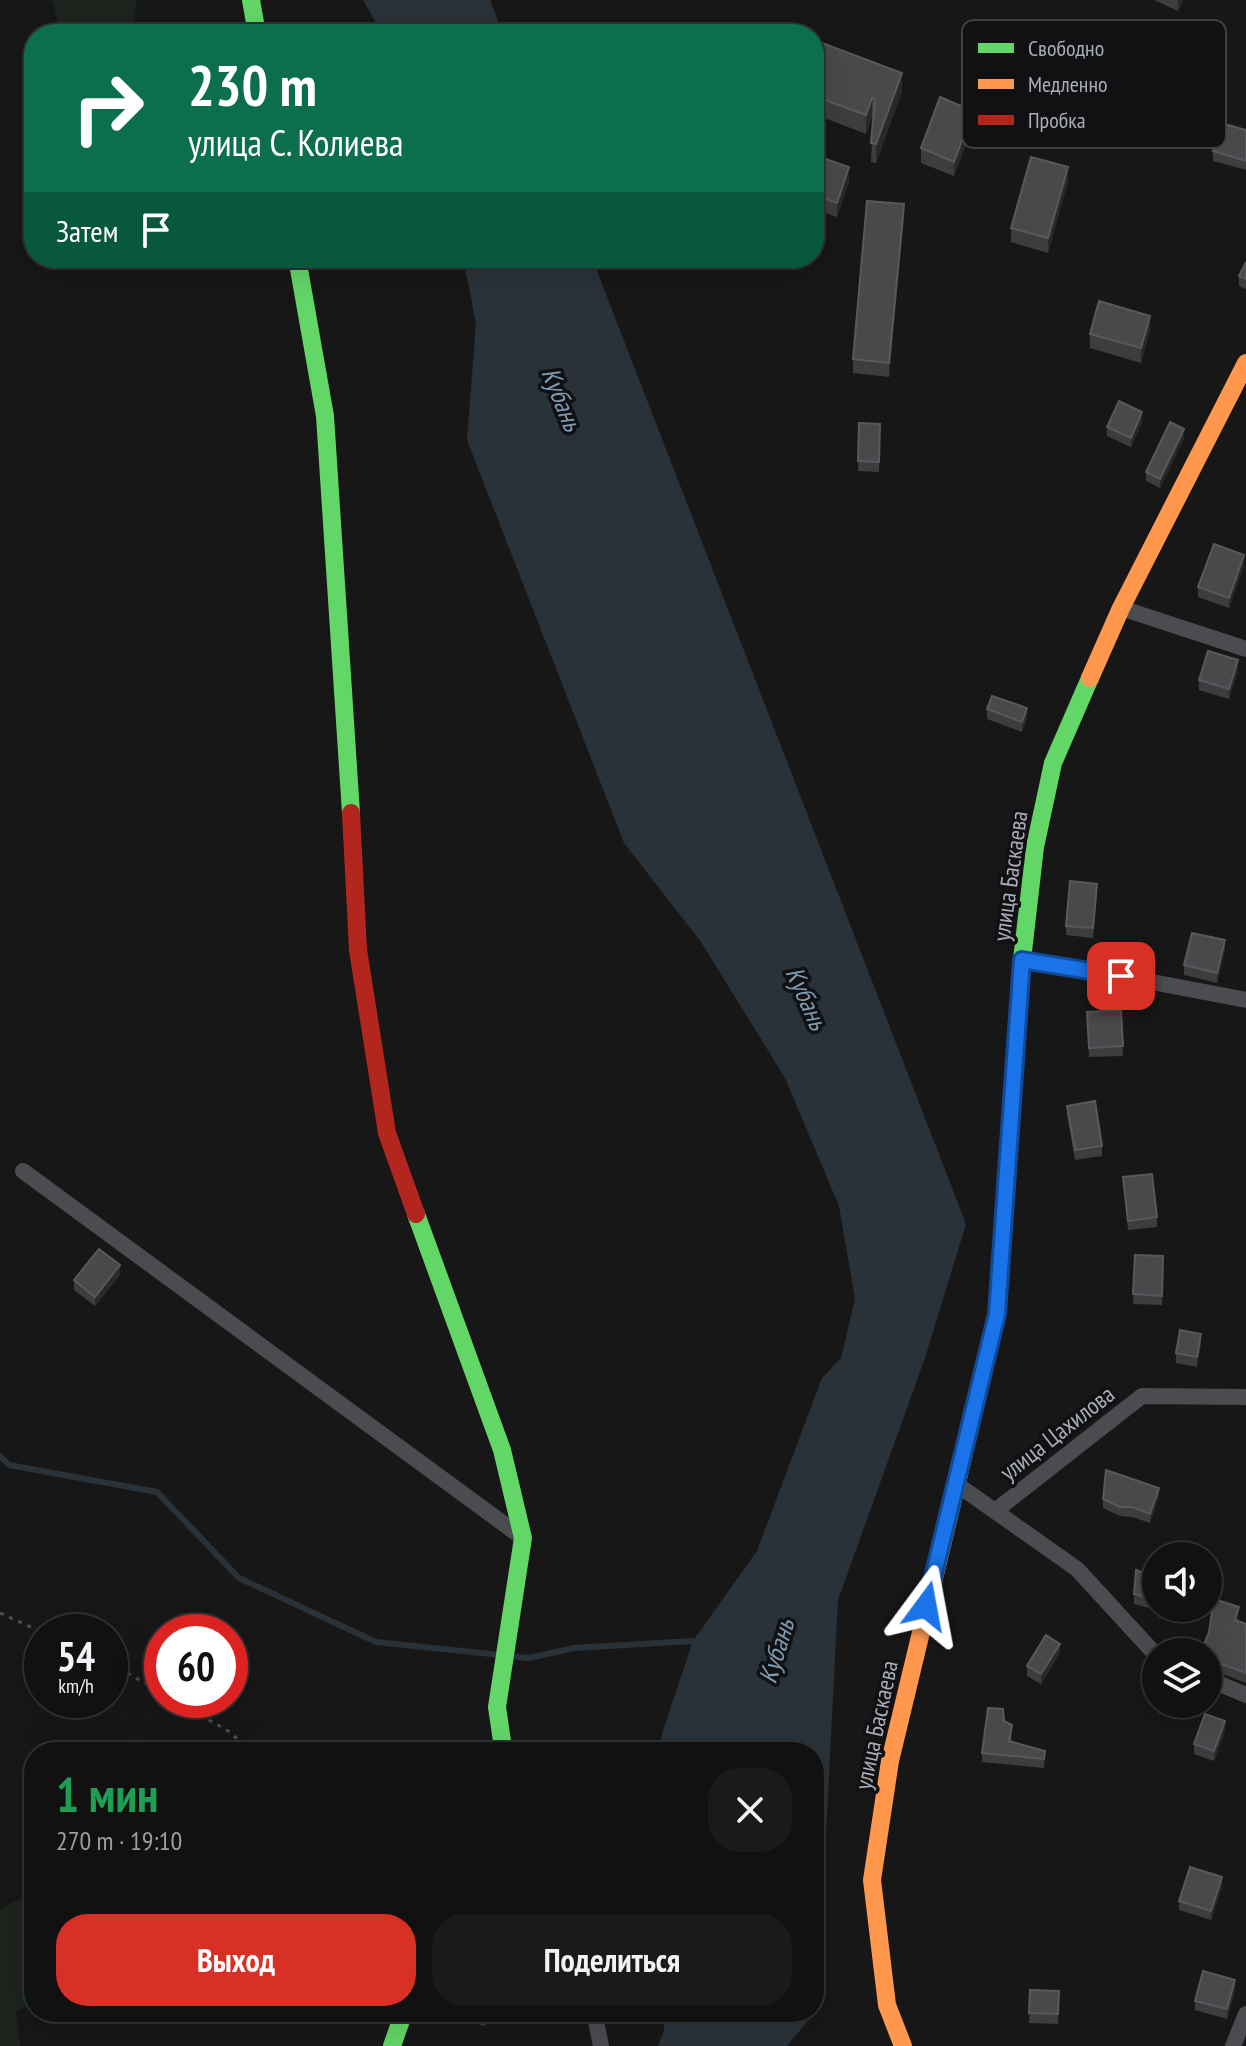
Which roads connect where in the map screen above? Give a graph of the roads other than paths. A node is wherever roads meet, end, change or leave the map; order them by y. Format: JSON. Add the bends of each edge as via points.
{"nodes":[{"id":1,"x":251,"y":0,"type":"edge"},
{"id":2,"x":255,"y":24,"type":"edge"},
{"id":3,"x":299,"y":268,"type":"edge"},
{"id":4,"x":1246,"y":363,"type":"edge"},
{"id":5,"x":1121,"y":608,"type":"junction"},
{"id":6,"x":1246,"y":649,"type":"edge"},
{"id":7,"x":1022,"y":960,"type":"junction"},
{"id":8,"x":1246,"y":1000,"type":"edge"},
{"id":9,"x":23,"y":1171,"type":"dead end"},
{"id":10,"x":1246,"y":1397,"type":"edge"},
{"id":11,"x":955,"y":1483,"type":"junction"},
{"id":12,"x":995,"y":1511,"type":"junction"},
{"id":13,"x":523,"y":1538,"type":"junction"},
{"id":14,"x":1142,"y":1640,"type":"edge"},
{"id":15,"x":1222,"y":1685,"type":"edge"},
{"id":16,"x":1246,"y":1695,"type":"edge"},
{"id":17,"x":502,"y":1742,"type":"edge"},
{"id":18,"x":1246,"y":2014,"type":"edge"},
{"id":19,"x":400,"y":2022,"type":"edge"},
{"id":20,"x":596,"y":2022,"type":"edge"},
{"id":21,"x":392,"y":2046,"type":"edge"},
{"id":22,"x":601,"y":2046,"type":"edge"},
{"id":23,"x":903,"y":2046,"type":"edge"},
{"id":24,"x":1233,"y":2046,"type":"edge"}],
"edges":[{"from":1,"to":2,"type":"main road"},
{"from":3,"to":13,"type":"main road","via":[[325,416],[358,950],[387,1133],[502,1450]]},
{"from":4,"to":5,"type":"main road","name":"улица Баскаева"},
{"from":5,"to":6,"type":"street"},
{"from":5,"to":7,"type":"main road","name":"улица Баскаева","via":[[1053,763],[1035,847]]},
{"from":7,"to":8,"type":"street"},
{"from":7,"to":11,"type":"main road","name":"улица Баскаева","via":[[997,1314]]},
{"from":9,"to":13,"type":"street"},
{"from":10,"to":12,"type":"street","name":"улица Цахилова","via":[[1142,1396]]},
{"from":11,"to":12,"type":"street"},
{"from":11,"to":23,"type":"main road","name":"улица Баскаева","via":[[890,1761],[872,1880],[887,2005]]},
{"from":12,"to":14,"type":"street","via":[[1077,1569]]},
{"from":13,"to":17,"type":"main road","via":[[497,1707]]},
{"from":15,"to":16,"type":"street"},
{"from":18,"to":24,"type":"street"},
{"from":19,"to":21,"type":"main road"},
{"from":20,"to":22,"type":"street"}]}
